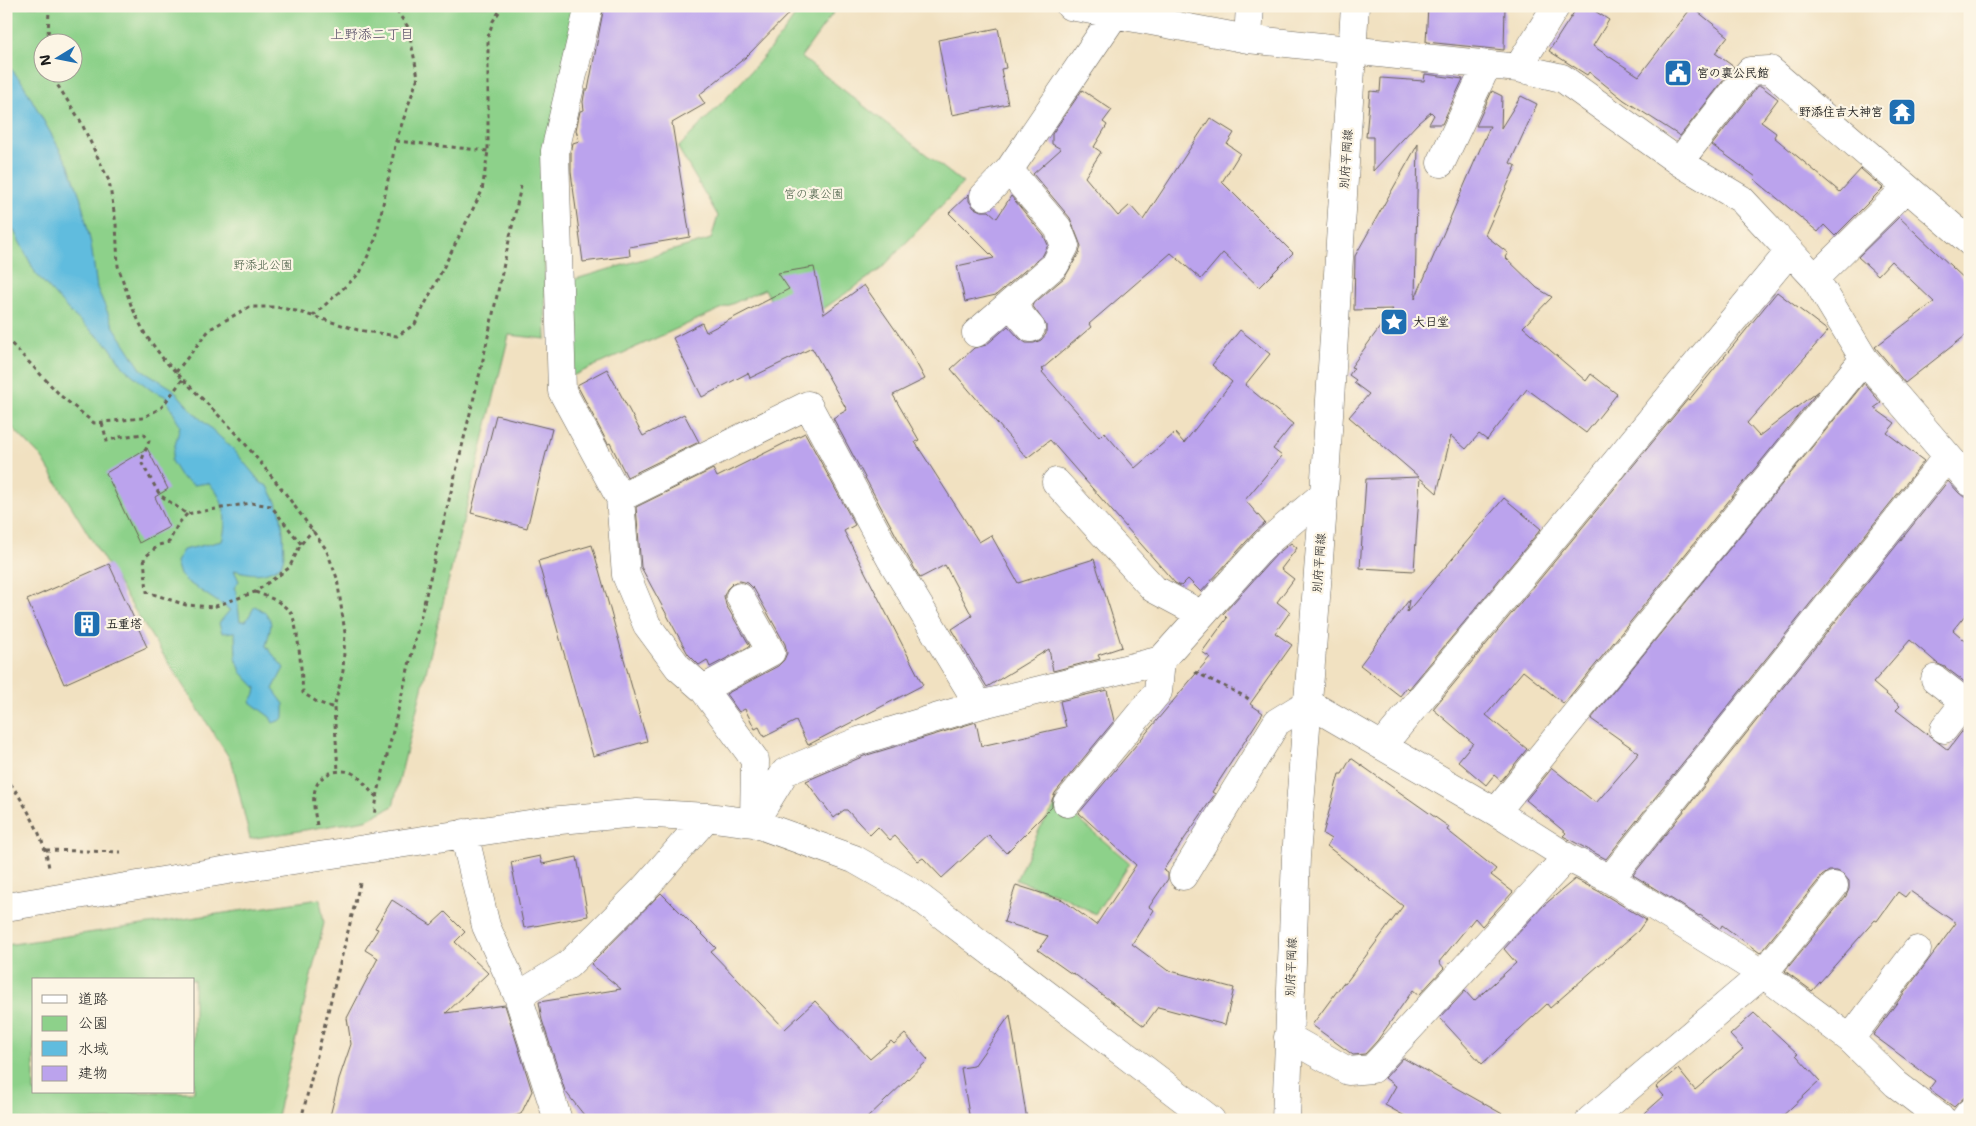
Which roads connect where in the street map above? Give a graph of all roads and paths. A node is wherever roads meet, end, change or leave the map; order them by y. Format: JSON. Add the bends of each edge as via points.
{"nodes":[{"id":1,"x":49,"y":6,"type":"edge"},
{"id":2,"x":393,"y":6,"type":"edge"},
{"id":3,"x":502,"y":6,"type":"edge"},
{"id":4,"x":589,"y":6,"type":"edge"},
{"id":5,"x":1070,"y":6,"type":"edge"},
{"id":6,"x":1250,"y":6,"type":"edge"},
{"id":7,"x":1355,"y":6,"type":"edge"},
{"id":8,"x":1556,"y":6,"type":"edge"},
{"id":9,"x":1115,"y":14,"type":"junction"},
{"id":10,"x":48,"y":32,"type":"edge"},
{"id":11,"x":1248,"y":39,"type":"junction"},
{"id":12,"x":1353,"y":51,"type":"junction"},
{"id":13,"x":1487,"y":65,"type":"junction"},
{"id":14,"x":1518,"y":68,"type":"junction"},
{"id":15,"x":55,"y":82,"type":"edge"},
{"id":16,"x":396,"y":141,"type":"junction"},
{"id":17,"x":488,"y":151,"type":"junction"},
{"id":18,"x":1679,"y":162,"type":"junction"},
{"id":19,"x":1441,"y":163,"type":"dead end"},
{"id":20,"x":1009,"y":170,"type":"junction"},
{"id":21,"x":523,"y":176,"type":"dead end"},
{"id":22,"x":1906,"y":188,"type":"junction"},
{"id":23,"x":984,"y":196,"type":"dead end"},
{"id":24,"x":1970,"y":242,"type":"edge"},
{"id":25,"x":1788,"y":252,"type":"junction"},
{"id":26,"x":1815,"y":278,"type":"junction"},
{"id":27,"x":1011,"y":305,"type":"junction"},
{"id":28,"x":313,"y":316,"type":"junction"},
{"id":29,"x":1031,"y":328,"type":"dead end"},
{"id":30,"x":976,"y":333,"type":"dead end"},
{"id":31,"x":6,"y":338,"type":"edge"},
{"id":32,"x":1864,"y":359,"type":"junction"},
{"id":33,"x":176,"y":372,"type":"junction"},
{"id":34,"x":183,"y":380,"type":"junction"},
{"id":35,"x":102,"y":423,"type":"junction"},
{"id":36,"x":1947,"y":457,"type":"junction"},
{"id":37,"x":1056,"y":482,"type":"dead end"},
{"id":38,"x":1970,"y":482,"type":"edge"},
{"id":39,"x":1324,"y":494,"type":"junction"},
{"id":40,"x":620,"y":498,"type":"junction"},
{"id":41,"x":187,"y":514,"type":"junction"},
{"id":42,"x":313,"y":530,"type":"junction"},
{"id":43,"x":301,"y":544,"type":"junction"},
{"id":44,"x":255,"y":592,"type":"junction"},
{"id":45,"x":740,"y":597,"type":"dead end"},
{"id":46,"x":1201,"y":614,"type":"junction"},
{"id":47,"x":1162,"y":660,"type":"junction"},
{"id":48,"x":1935,"y":679,"type":"dead end"},
{"id":49,"x":703,"y":689,"type":"junction"},
{"id":50,"x":1308,"y":703,"type":"junction"},
{"id":51,"x":979,"y":705,"type":"junction"},
{"id":52,"x":1967,"y":705,"type":"edge"},
{"id":53,"x":334,"y":708,"type":"junction"},
{"id":54,"x":1277,"y":722,"type":"junction"},
{"id":55,"x":1944,"y":729,"type":"dead end"},
{"id":56,"x":1382,"y":746,"type":"junction"},
{"id":57,"x":338,"y":771,"type":"junction"},
{"id":58,"x":6,"y":777,"type":"edge"},
{"id":59,"x":377,"y":797,"type":"junction"},
{"id":60,"x":1067,"y":803,"type":"dead end"},
{"id":61,"x":1496,"y":812,"type":"junction"},
{"id":62,"x":707,"y":817,"type":"junction"},
{"id":63,"x":754,"y":823,"type":"junction"},
{"id":64,"x":373,"y":824,"type":"dead end"},
{"id":65,"x":318,"y":833,"type":"dead end"},
{"id":66,"x":464,"y":833,"type":"junction"},
{"id":67,"x":1567,"y":857,"type":"junction"},
{"id":68,"x":362,"y":875,"type":"dead end"},
{"id":69,"x":1183,"y":876,"type":"dead end"},
{"id":70,"x":1610,"y":879,"type":"junction"},
{"id":71,"x":1834,"y":886,"type":"dead end"},
{"id":72,"x":54,"y":898,"type":"junction"},
{"id":73,"x":6,"y":907,"type":"edge"},
{"id":74,"x":1917,"y":950,"type":"dead end"},
{"id":75,"x":1763,"y":974,"type":"junction"},
{"id":76,"x":518,"y":996,"type":"junction"},
{"id":77,"x":1288,"y":1037,"type":"junction"},
{"id":78,"x":1850,"y":1040,"type":"junction"},
{"id":79,"x":1970,"y":1112,"type":"edge"},
{"id":80,"x":552,"y":1117,"type":"edge"},
{"id":81,"x":301,"y":1120,"type":"edge"},
{"id":82,"x":1211,"y":1120,"type":"edge"},
{"id":83,"x":1286,"y":1120,"type":"edge"},
{"id":84,"x":1590,"y":1120,"type":"edge"},
{"id":85,"x":1943,"y":1120,"type":"edge"},
{"id":86,"x":1964,"y":1120,"type":"edge"}],
"edges":[{"from":1,"to":10,"type":"path"},
{"from":2,"to":16,"type":"path","via":[[408,27],[418,77]]},
{"from":3,"to":17,"type":"path","via":[[488,37]]},
{"from":4,"to":40,"type":"street","via":[[556,151],[562,392]]},
{"from":5,"to":9,"type":"street"},
{"from":6,"to":11,"type":"street"},
{"from":7,"to":12,"type":"street","name":"別府平岡線"},
{"from":8,"to":14,"type":"street"},
{"from":9,"to":11,"type":"street"},
{"from":9,"to":20,"type":"street"},
{"from":11,"to":12,"type":"street"},
{"from":12,"to":13,"type":"street"},
{"from":12,"to":39,"type":"street","name":"別府平岡線"},
{"from":13,"to":14,"type":"street"},
{"from":13,"to":19,"type":"street"},
{"from":14,"to":18,"type":"street","via":[[1562,78]]},
{"from":15,"to":33,"type":"path","via":[[80,120],[109,181],[118,266],[131,305],[145,334]]},
{"from":16,"to":17,"type":"path"},
{"from":16,"to":28,"type":"path","via":[[376,238],[360,273]]},
{"from":17,"to":28,"type":"path","via":[[482,191],[415,324],[397,336],[358,330]]},
{"from":18,"to":22,"type":"street","via":[[1750,71],[1770,70]]},
{"from":18,"to":25,"type":"street","via":[[1741,199]]},
{"from":20,"to":23,"type":"street"},
{"from":20,"to":27,"type":"street","via":[[1058,228],[1065,246],[1055,265]]},
{"from":21,"to":59,"type":"path"},
{"from":22,"to":24,"type":"street"},
{"from":22,"to":26,"type":"street"},
{"from":25,"to":26,"type":"street"},
{"from":25,"to":56,"type":"street"},
{"from":26,"to":32,"type":"street"},
{"from":27,"to":29,"type":"street"},
{"from":27,"to":30,"type":"street"},
{"from":28,"to":33,"type":"path","via":[[276,307],[249,307],[210,329]]},
{"from":31,"to":35,"type":"path","via":[[61,396],[94,424]]},
{"from":32,"to":36,"type":"street"},
{"from":32,"to":61,"type":"street"},
{"from":33,"to":34,"type":"path"},
{"from":34,"to":35,"type":"path","via":[[161,408],[142,418]]},
{"from":34,"to":42,"type":"path","via":[[238,435]]},
{"from":35,"to":41,"type":"path","via":[[107,441],[144,434],[149,441],[141,462],[160,495]]},
{"from":36,"to":38,"type":"street"},
{"from":36,"to":70,"type":"street"},
{"from":37,"to":46,"type":"street","via":[[1154,590]]},
{"from":39,"to":46,"type":"street","via":[[1266,543]]},
{"from":39,"to":50,"type":"street","name":"別府平岡線"},
{"from":40,"to":49,"type":"street","via":[[626,575],[647,625],[678,667]]},
{"from":40,"to":51,"type":"street","via":[[808,405],[890,558]]},
{"from":41,"to":43,"type":"path","via":[[251,502],[271,506]]},
{"from":41,"to":44,"type":"path","via":[[169,542],[158,545],[144,558],[147,592],[186,605],[213,607]]},
{"from":42,"to":43,"type":"path"},
{"from":42,"to":53,"type":"path","via":[[326,550],[337,578],[345,633],[343,671]]},
{"from":43,"to":44,"type":"path","via":[[289,568]]},
{"from":44,"to":53,"type":"path","via":[[278,600],[292,614],[303,693]]},
{"from":45,"to":49,"type":"street","via":[[771,652]]},
{"from":46,"to":47,"type":"street"},
{"from":47,"to":51,"type":"street"},
{"from":47,"to":54,"type":"path","via":[[1191,670],[1246,697]]},
{"from":47,"to":60,"type":"street","via":[[1158,692]]},
{"from":48,"to":52,"type":"street"},
{"from":49,"to":63,"type":"street","via":[[755,760]]},
{"from":50,"to":54,"type":"street"},
{"from":50,"to":56,"type":"street"},
{"from":50,"to":77,"type":"street","name":"別府平岡線","via":[[1296,857]]},
{"from":51,"to":63,"type":"street","via":[[859,741],[785,772]]},
{"from":52,"to":55,"type":"street"},
{"from":53,"to":57,"type":"path"},
{"from":54,"to":69,"type":"street"},
{"from":56,"to":61,"type":"street"},
{"from":57,"to":59,"type":"path","via":[[351,772]]},
{"from":57,"to":65,"type":"path","via":[[326,774],[316,784],[313,797]]},
{"from":58,"to":72,"type":"path","via":[[23,802],[46,850]]},
{"from":59,"to":64,"type":"path"},
{"from":61,"to":67,"type":"street"},
{"from":62,"to":63,"type":"street"},
{"from":62,"to":66,"type":"street","via":[[637,813]]},
{"from":62,"to":76,"type":"street","via":[[643,890],[568,965]]},
{"from":63,"to":82,"type":"street","via":[[854,859],[916,894]]},
{"from":66,"to":72,"type":"street"},
{"from":66,"to":76,"type":"street","via":[[486,926]]},
{"from":67,"to":70,"type":"street"},
{"from":67,"to":77,"type":"street","via":[[1372,1069],[1348,1071]]},
{"from":68,"to":81,"type":"path"},
{"from":70,"to":75,"type":"street"},
{"from":71,"to":75,"type":"street"},
{"from":72,"to":73,"type":"street"},
{"from":74,"to":78,"type":"street"},
{"from":75,"to":78,"type":"street"},
{"from":75,"to":84,"type":"street"},
{"from":76,"to":80,"type":"street"},
{"from":77,"to":83,"type":"street","name":"別府平岡線"},
{"from":78,"to":85,"type":"street","via":[[1896,1084]]},
{"from":79,"to":86,"type":"street"}]}
